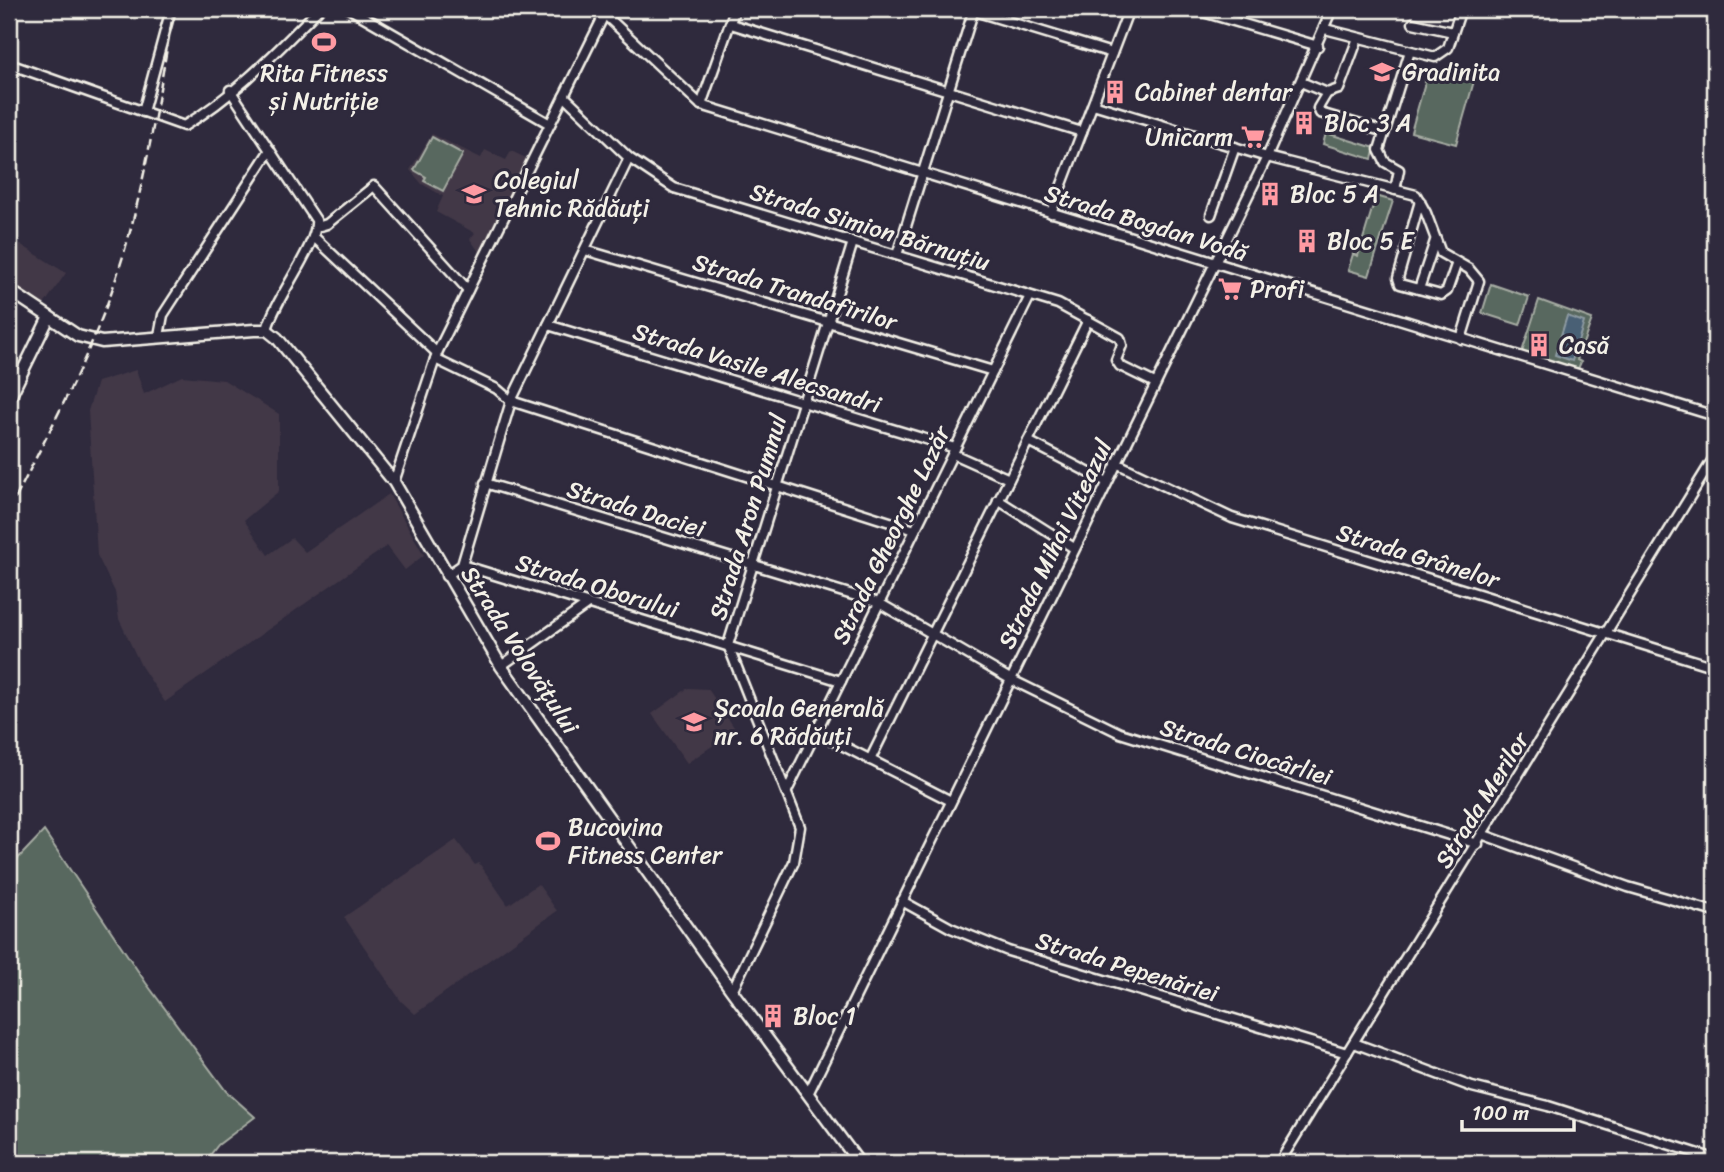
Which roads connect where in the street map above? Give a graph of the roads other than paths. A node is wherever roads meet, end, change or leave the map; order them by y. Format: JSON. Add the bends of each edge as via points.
{"nodes":[{"id":1,"x":171,"y":9,"type":"edge"},
{"id":2,"x":319,"y":9,"type":"edge"},
{"id":3,"x":350,"y":9,"type":"edge"},
{"id":4,"x":735,"y":9,"type":"edge"},
{"id":5,"x":972,"y":9,"type":"edge"},
{"id":6,"x":1129,"y":9,"type":"edge"},
{"id":7,"x":1193,"y":9,"type":"edge"},
{"id":8,"x":1332,"y":9,"type":"edge"},
{"id":9,"x":1461,"y":9,"type":"edge"},
{"id":10,"x":603,"y":10,"type":"edge"},
{"id":11,"x":1413,"y":23,"type":"dead end"},
{"id":12,"x":731,"y":24,"type":"junction"},
{"id":13,"x":1325,"y":29,"type":"junction"},
{"id":14,"x":1453,"y":32,"type":"junction"},
{"id":15,"x":1358,"y":38,"type":"junction"},
{"id":16,"x":1318,"y":46,"type":"junction"},
{"id":17,"x":1410,"y":51,"type":"junction"},
{"id":18,"x":1112,"y":53,"type":"junction"},
{"id":19,"x":9,"y":64,"type":"edge"},
{"id":20,"x":1301,"y":82,"type":"junction"},
{"id":21,"x":230,"y":90,"type":"junction"},
{"id":22,"x":948,"y":91,"type":"junction"},
{"id":23,"x":1327,"y":93,"type":"junction"},
{"id":24,"x":564,"y":96,"type":"junction"},
{"id":25,"x":1093,"y":104,"type":"junction"},
{"id":26,"x":701,"y":105,"type":"junction"},
{"id":27,"x":143,"y":112,"type":"junction"},
{"id":28,"x":550,"y":124,"type":"junction"},
{"id":29,"x":1082,"y":132,"type":"junction"},
{"id":30,"x":1385,"y":132,"type":"junction"},
{"id":31,"x":1236,"y":147,"type":"junction"},
{"id":32,"x":270,"y":150,"type":"junction"},
{"id":33,"x":1267,"y":157,"type":"junction"},
{"id":34,"x":629,"y":158,"type":"junction"},
{"id":35,"x":922,"y":173,"type":"junction"},
{"id":36,"x":1395,"y":190,"type":"junction"},
{"id":37,"x":1420,"y":201,"type":"junction"},
{"id":38,"x":1051,"y":213,"type":"junction"},
{"id":39,"x":1211,"y":215,"type":"dead end"},
{"id":40,"x":317,"y":227,"type":"junction"},
{"id":41,"x":314,"y":237,"type":"junction"},
{"id":42,"x":1435,"y":241,"type":"junction"},
{"id":43,"x":853,"y":242,"type":"junction"},
{"id":44,"x":585,"y":250,"type":"junction"},
{"id":45,"x":897,"y":255,"type":"junction"},
{"id":46,"x":1213,"y":264,"type":"junction"},
{"id":47,"x":1456,"y":265,"type":"junction"},
{"id":48,"x":1419,"y":289,"type":"junction"},
{"id":49,"x":9,"y":290,"type":"edge"},
{"id":50,"x":468,"y":290,"type":"junction"},
{"id":51,"x":1030,"y":296,"type":"junction"},
{"id":52,"x":49,"y":317,"type":"junction"},
{"id":53,"x":1088,"y":320,"type":"junction"},
{"id":54,"x":828,"y":322,"type":"junction"},
{"id":55,"x":548,"y":325,"type":"junction"},
{"id":56,"x":267,"y":330,"type":"junction"},
{"id":57,"x":159,"y":336,"type":"junction"},
{"id":58,"x":1461,"y":339,"type":"junction"},
{"id":59,"x":436,"y":356,"type":"junction"},
{"id":60,"x":993,"y":371,"type":"junction"},
{"id":61,"x":1154,"y":383,"type":"junction"},
{"id":62,"x":9,"y":399,"type":"edge"},
{"id":63,"x":511,"y":401,"type":"junction"},
{"id":64,"x":803,"y":402,"type":"junction"},
{"id":65,"x":1715,"y":416,"type":"edge"},
{"id":66,"x":1028,"y":441,"type":"junction"},
{"id":67,"x":954,"y":451,"type":"junction"},
{"id":68,"x":1715,"y":456,"type":"edge"},
{"id":69,"x":1116,"y":463,"type":"junction"},
{"id":70,"x":1009,"y":479,"type":"junction"},
{"id":71,"x":1107,"y":481,"type":"junction"},
{"id":72,"x":394,"y":482,"type":"junction"},
{"id":73,"x":485,"y":484,"type":"junction"},
{"id":74,"x":777,"y":487,"type":"junction"},
{"id":75,"x":998,"y":500,"type":"junction"},
{"id":76,"x":915,"y":530,"type":"junction"},
{"id":77,"x":1074,"y":548,"type":"junction"},
{"id":78,"x":462,"y":565,"type":"junction"},
{"id":79,"x":753,"y":565,"type":"junction"},
{"id":80,"x":446,"y":576,"type":"junction"},
{"id":81,"x":879,"y":603,"type":"junction"},
{"id":82,"x":588,"y":604,"type":"junction"},
{"id":83,"x":1608,"y":634,"type":"junction"},
{"id":84,"x":932,"y":635,"type":"junction"},
{"id":85,"x":728,"y":645,"type":"junction"},
{"id":86,"x":501,"y":666,"type":"junction"},
{"id":87,"x":1715,"y":667,"type":"edge"},
{"id":88,"x":1010,"y":679,"type":"junction"},
{"id":89,"x":841,"y":681,"type":"junction"},
{"id":90,"x":816,"y":732,"type":"junction"},
{"id":91,"x":870,"y":760,"type":"junction"},
{"id":92,"x":787,"y":791,"type":"junction"},
{"id":93,"x":951,"y":802,"type":"junction"},
{"id":94,"x":1484,"y":835,"type":"junction"},
{"id":95,"x":1478,"y":844,"type":"junction"},
{"id":96,"x":902,"y":901,"type":"junction"},
{"id":97,"x":1715,"y":912,"type":"edge"},
{"id":98,"x":732,"y":991,"type":"junction"},
{"id":99,"x":1354,"y":1043,"type":"junction"},
{"id":100,"x":1348,"y":1053,"type":"junction"},
{"id":101,"x":808,"y":1094,"type":"junction"},
{"id":102,"x":1715,"y":1159,"type":"edge"},
{"id":103,"x":859,"y":1163,"type":"edge"},
{"id":104,"x":1279,"y":1163,"type":"edge"}],
"edges":[{"from":1,"to":27,"type":"street"},
{"from":2,"to":21,"type":"street","via":[[248,80]]},
{"from":3,"to":28,"type":"street"},
{"from":4,"to":12,"type":"street"},
{"from":5,"to":18,"type":"street"},
{"from":5,"to":22,"type":"street"},
{"from":6,"to":18,"type":"street"},
{"from":7,"to":16,"type":"street"},
{"from":8,"to":13,"type":"street","name":"Strada Mihai Viteazul"},
{"from":9,"to":14,"type":"street"},
{"from":10,"to":24,"type":"street"},
{"from":10,"to":26,"type":"street","name":"Strada Bogdan Vodă"},
{"from":11,"to":14,"type":"street"},
{"from":12,"to":22,"type":"street"},
{"from":12,"to":26,"type":"street"},
{"from":13,"to":15,"type":"street"},
{"from":13,"to":16,"type":"street","name":"Strada Mihai Viteazul"},
{"from":14,"to":17,"type":"street","via":[[1441,55]]},
{"from":15,"to":17,"type":"street"},
{"from":15,"to":23,"type":"street","via":[[1339,89]]},
{"from":16,"to":20,"type":"street","name":"Strada Mihai Viteazul"},
{"from":17,"to":30,"type":"street"},
{"from":18,"to":25,"type":"street"},
{"from":19,"to":27,"type":"street"},
{"from":20,"to":23,"type":"street"},
{"from":20,"to":33,"type":"street","name":"Strada Mihai Viteazul"},
{"from":21,"to":27,"type":"street","via":[[184,126]]},
{"from":21,"to":32,"type":"street"},
{"from":22,"to":29,"type":"street"},
{"from":22,"to":35,"type":"street"},
{"from":23,"to":30,"type":"street","via":[[1318,108],[1320,113]]},
{"from":24,"to":28,"type":"street"},
{"from":24,"to":34,"type":"street","name":"Strada Simion Bărnuțiu"},
{"from":25,"to":29,"type":"street"},
{"from":25,"to":31,"type":"street"},
{"from":26,"to":35,"type":"street","name":"Strada Bogdan Vodă"},
{"from":28,"to":50,"type":"street"},
{"from":29,"to":38,"type":"street"},
{"from":30,"to":36,"type":"street","via":[[1379,150],[1385,162],[1399,170]]},
{"from":31,"to":33,"type":"street"},
{"from":31,"to":39,"type":"street"},
{"from":32,"to":40,"type":"street"},
{"from":32,"to":57,"type":"street","via":[[163,315]]},
{"from":33,"to":36,"type":"street"},
{"from":33,"to":46,"type":"street","name":"Strada Mihai Viteazul"},
{"from":34,"to":43,"type":"street","name":"Strada Simion Bărnuțiu","via":[[674,188]]},
{"from":34,"to":44,"type":"street"},
{"from":35,"to":38,"type":"street","name":"Strada Bogdan Vodă"},
{"from":35,"to":45,"type":"street"},
{"from":36,"to":37,"type":"street","via":[[1416,195]]},
{"from":37,"to":42,"type":"street"},
{"from":37,"to":48,"type":"street","via":[[1398,278],[1402,286]]},
{"from":38,"to":46,"type":"street","name":"Strada Bogdan Vodă"},
{"from":40,"to":41,"type":"street"},
{"from":40,"to":50,"type":"street","via":[[374,186]]},
{"from":41,"to":56,"type":"street","via":[[276,302]]},
{"from":41,"to":59,"type":"street"},
{"from":42,"to":47,"type":"street"},
{"from":42,"to":48,"type":"street"},
{"from":43,"to":45,"type":"street","name":"Strada Simion Bărnuțiu"},
{"from":43,"to":54,"type":"street","name":"Strada Aron Pumnul"},
{"from":44,"to":54,"type":"street","name":"Strada Trandafirilor"},
{"from":44,"to":55,"type":"street"},
{"from":45,"to":51,"type":"street","name":"Strada Simion Bărnuțiu"},
{"from":46,"to":58,"type":"street","name":"Strada Bogdan Vodă"},
{"from":46,"to":61,"type":"street","name":"Strada Mihai Viteazul"},
{"from":47,"to":48,"type":"street","via":[[1444,293]]},
{"from":47,"to":58,"type":"street","via":[[1469,269],[1479,281]]},
{"from":49,"to":52,"type":"main road"},
{"from":50,"to":59,"type":"street"},
{"from":51,"to":53,"type":"street","name":"Strada Simion Bărnuțiu"},
{"from":51,"to":60,"type":"street","name":"Strada Gheorghe Lazăr"},
{"from":52,"to":57,"type":"main road","via":[[78,335],[102,342]]},
{"from":52,"to":62,"type":"main road"},
{"from":53,"to":61,"type":"street","name":"Strada Simion Bărnuțiu","via":[[1121,338],[1116,360],[1120,366]]},
{"from":53,"to":66,"type":"street"},
{"from":54,"to":60,"type":"street","name":"Strada Trandafirilor"},
{"from":54,"to":64,"type":"street","name":"Strada Aron Pumnul"},
{"from":55,"to":63,"type":"street"},
{"from":55,"to":64,"type":"street","name":"Strada Vasile Alecsandri"},
{"from":56,"to":57,"type":"main road"},
{"from":56,"to":72,"type":"main road","name":"Strada Volovățului"},
{"from":58,"to":65,"type":"street","name":"Strada Bogdan Vodă"},
{"from":59,"to":63,"type":"street"},
{"from":59,"to":72,"type":"street"},
{"from":60,"to":67,"type":"street","name":"Strada Gheorghe Lazăr"},
{"from":61,"to":69,"type":"street","name":"Strada Mihai Viteazul"},
{"from":63,"to":73,"type":"street"},
{"from":63,"to":74,"type":"street"},
{"from":64,"to":67,"type":"street","name":"Strada Vasile Alecsandri"},
{"from":64,"to":74,"type":"street","name":"Strada Aron Pumnul"},
{"from":66,"to":70,"type":"street"},
{"from":66,"to":71,"type":"street"},
{"from":67,"to":70,"type":"street","name":"Strada Vasile Alecsandri"},
{"from":67,"to":76,"type":"street","name":"Strada Gheorghe Lazăr"},
{"from":68,"to":83,"type":"street","name":"Strada Merilor"},
{"from":69,"to":71,"type":"street","name":"Strada Mihai Viteazul"},
{"from":69,"to":83,"type":"street","name":"Strada Grânelor","via":[[1232,518]]},
{"from":70,"to":75,"type":"street"},
{"from":71,"to":77,"type":"street","name":"Strada Mihai Viteazul"},
{"from":72,"to":80,"type":"main road","name":"Strada Volovățului"},
{"from":73,"to":78,"type":"street"},
{"from":73,"to":79,"type":"street","name":"Strada Daciei"},
{"from":74,"to":76,"type":"street"},
{"from":74,"to":79,"type":"street","name":"Strada Aron Pumnul"},
{"from":75,"to":77,"type":"street"},
{"from":75,"to":84,"type":"street"},
{"from":76,"to":81,"type":"street","name":"Strada Gheorghe Lazăr"},
{"from":77,"to":88,"type":"street","name":"Strada Mihai Viteazul"},
{"from":78,"to":80,"type":"street"},
{"from":78,"to":82,"type":"street","name":"Strada Oborului"},
{"from":79,"to":81,"type":"street","name":"Strada Daciei"},
{"from":79,"to":85,"type":"street","name":"Strada Aron Pumnul"},
{"from":80,"to":86,"type":"main road","name":"Strada Volovățului"},
{"from":81,"to":84,"type":"street","name":"Strada Daciei"},
{"from":81,"to":89,"type":"street","name":"Strada Gheorghe Lazăr"},
{"from":82,"to":85,"type":"street","name":"Strada Oborului"},
{"from":82,"to":86,"type":"street"},
{"from":83,"to":87,"type":"street","name":"Strada Grânelor"},
{"from":83,"to":94,"type":"street","name":"Strada Merilor"},
{"from":84,"to":88,"type":"street","name":"Strada Ciocârliei"},
{"from":84,"to":91,"type":"street"},
{"from":85,"to":89,"type":"street","name":"Strada Oborului"},
{"from":85,"to":92,"type":"street","name":"Strada Aron Pumnul"},
{"from":86,"to":98,"type":"main road","name":"Strada Volovățului"},
{"from":88,"to":93,"type":"street","name":"Strada Mihai Viteazul"},
{"from":88,"to":95,"type":"street","name":"Strada Ciocârliei","via":[[1120,733]]},
{"from":89,"to":90,"type":"street","name":"Strada Gheorghe Lazăr"},
{"from":90,"to":91,"type":"street"},
{"from":90,"to":92,"type":"street","name":"Strada Gheorghe Lazăr"},
{"from":91,"to":93,"type":"street"},
{"from":92,"to":98,"type":"street","name":"Strada Aron Pumnul","via":[[800,827],[800,842]]},
{"from":93,"to":96,"type":"street","name":"Strada Mihai Viteazul"},
{"from":94,"to":95,"type":"street","name":"Strada Merilor"},
{"from":94,"to":97,"type":"street","via":[[1628,887]]},
{"from":95,"to":99,"type":"street","name":"Strada Merilor"},
{"from":96,"to":100,"type":"street","name":"Strada Pepenăriei","via":[[951,928],[1008,951]]},
{"from":96,"to":101,"type":"street","name":"Strada Mihai Viteazul"},
{"from":98,"to":101,"type":"main road","name":"Strada Volovățului"},
{"from":99,"to":100,"type":"street","name":"Strada Merilor"},
{"from":99,"to":102,"type":"street","via":[[1472,1087]]},
{"from":100,"to":104,"type":"street","name":"Strada Merilor"},
{"from":101,"to":103,"type":"main road","name":"Strada Volovățului"}]}
